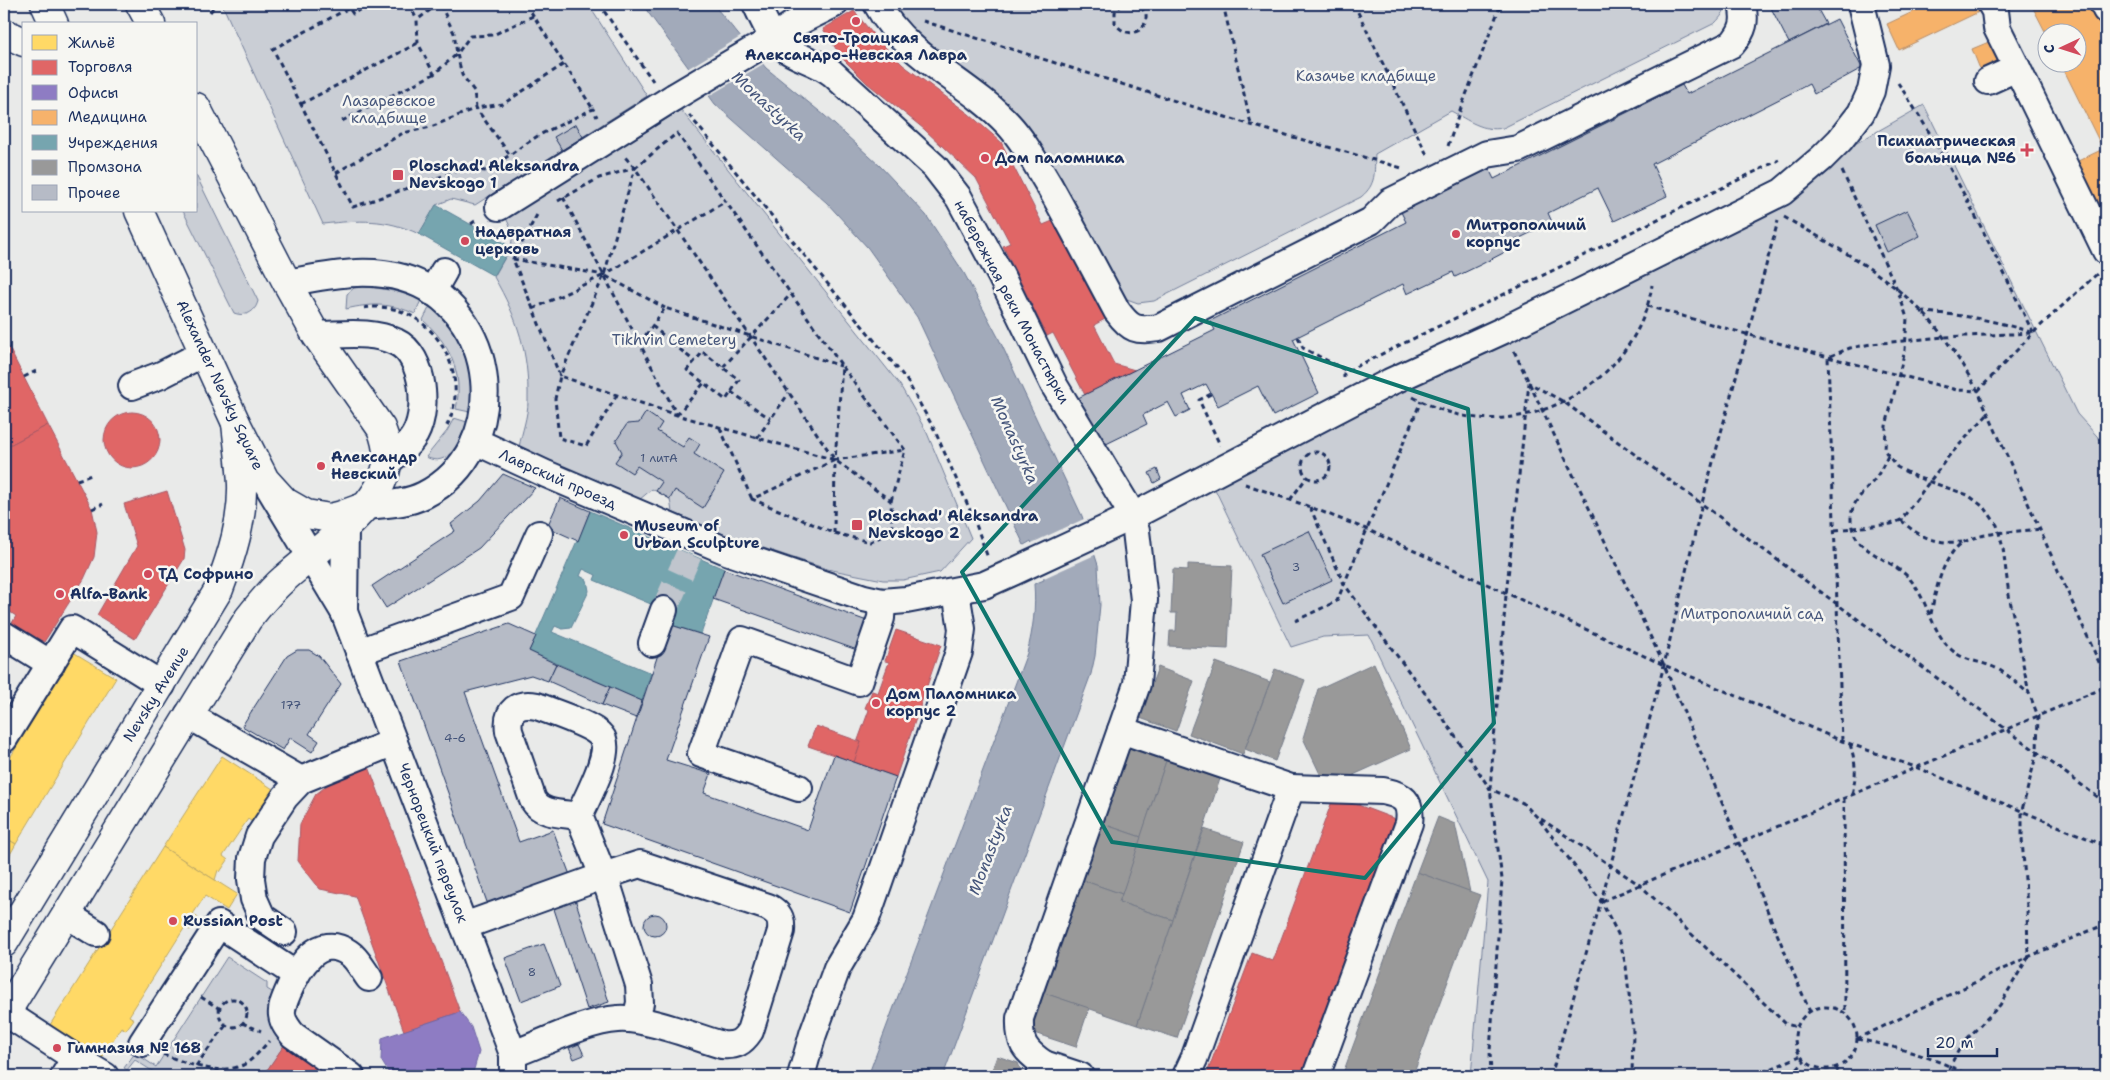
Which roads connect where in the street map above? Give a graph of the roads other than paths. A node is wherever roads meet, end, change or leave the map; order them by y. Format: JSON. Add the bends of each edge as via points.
{"nodes":[{"id":1,"x":45,"y":4,"type":"edge"},
{"id":2,"x":140,"y":4,"type":"edge"},
{"id":3,"x":159,"y":4,"type":"edge"},
{"id":4,"x":756,"y":4,"type":"edge"},
{"id":5,"x":834,"y":4,"type":"edge"},
{"id":6,"x":877,"y":4,"type":"edge"},
{"id":7,"x":1742,"y":4,"type":"edge"},
{"id":8,"x":1861,"y":4,"type":"edge"},
{"id":9,"x":1991,"y":4,"type":"edge"},
{"id":10,"x":2103,"y":4,"type":"edge"},
{"id":11,"x":2106,"y":10,"type":"edge"},
{"id":12,"x":53,"y":22,"type":"edge"},
{"id":13,"x":150,"y":22,"type":"edge"},
{"id":14,"x":158,"y":22,"type":"edge"},
{"id":15,"x":4,"y":33,"type":"edge"},
{"id":16,"x":22,"y":41,"type":"edge"},
{"id":17,"x":764,"y":43,"type":"junction"},
{"id":18,"x":2017,"y":68,"type":"junction"},
{"id":19,"x":1988,"y":82,"type":"dead end"},
{"id":20,"x":198,"y":111,"type":"edge"},
{"id":21,"x":499,"y":206,"type":"dead end"},
{"id":22,"x":139,"y":212,"type":"edge"},
{"id":23,"x":2103,"y":261,"type":"edge"},
{"id":24,"x":287,"y":283,"type":"junction"},
{"id":25,"x":316,"y":335,"type":"junction"},
{"id":26,"x":204,"y":353,"type":"junction"},
{"id":27,"x":132,"y":386,"type":"dead end"},
{"id":28,"x":236,"y":423,"type":"junction"},
{"id":29,"x":474,"y":441,"type":"junction"},
{"id":30,"x":387,"y":463,"type":"junction"},
{"id":31,"x":265,"y":480,"type":"junction"},
{"id":32,"x":365,"y":506,"type":"junction"},
{"id":33,"x":1126,"y":520,"type":"junction"},
{"id":34,"x":345,"y":526,"type":"junction"},
{"id":35,"x":539,"y":534,"type":"dead end"},
{"id":36,"x":310,"y":557,"type":"junction"},
{"id":37,"x":956,"y":592,"type":"junction"},
{"id":38,"x":882,"y":602,"type":"junction"},
{"id":39,"x":664,"y":610,"type":"tunnel mouth"},
{"id":40,"x":344,"y":612,"type":"junction"},
{"id":41,"x":4,"y":635,"type":"edge"},
{"id":42,"x":652,"y":643,"type":"dead end"},
{"id":43,"x":359,"y":652,"type":"junction"},
{"id":44,"x":51,"y":664,"type":"junction"},
{"id":45,"x":162,"y":685,"type":"junction"},
{"id":46,"x":188,"y":715,"type":"junction"},
{"id":47,"x":1121,"y":730,"type":"junction"},
{"id":48,"x":4,"y":739,"type":"edge"},
{"id":49,"x":394,"y":742,"type":"junction"},
{"id":50,"x":301,"y":780,"type":"junction"},
{"id":51,"x":799,"y":788,"type":"dead end"},
{"id":52,"x":1291,"y":788,"type":"junction"},
{"id":53,"x":578,"y":816,"type":"dead end"},
{"id":54,"x":603,"y":876,"type":"junction"},
{"id":55,"x":66,"y":914,"type":"junction"},
{"id":56,"x":464,"y":926,"type":"junction"},
{"id":57,"x":284,"y":932,"type":"dead end"},
{"id":58,"x":96,"y":934,"type":"dead end"},
{"id":59,"x":4,"y":943,"type":"edge"},
{"id":60,"x":296,"y":974,"type":"junction"},
{"id":61,"x":369,"y":978,"type":"dead end"},
{"id":62,"x":5,"y":1015,"type":"edge"},
{"id":63,"x":636,"y":1019,"type":"junction"},
{"id":64,"x":153,"y":1049,"type":"road end"},
{"id":65,"x":513,"y":1065,"type":"edge"},
{"id":66,"x":69,"y":1067,"type":"edge"},
{"id":67,"x":1042,"y":1070,"type":"edge"},
{"id":68,"x":104,"y":1076,"type":"edge"},
{"id":69,"x":351,"y":1076,"type":"edge"},
{"id":70,"x":801,"y":1076,"type":"edge"},
{"id":71,"x":1080,"y":1076,"type":"edge"},
{"id":72,"x":1186,"y":1076,"type":"edge"},
{"id":73,"x":1316,"y":1076,"type":"edge"}],
"edges":[{"from":1,"to":12,"type":"main road"},
{"from":2,"to":13,"type":"main road"},
{"from":3,"to":14,"type":"main road"},
{"from":4,"to":17,"type":"street"},
{"from":5,"to":17,"type":"street"},
{"from":6,"to":7,"type":"street","via":[[899,34],[936,68],[979,97],[1009,125],[1033,158],[1117,311],[1127,325],[1142,330],[1158,328],[1371,221],[1390,202],[1487,154],[1518,149],[1732,44],[1743,32],[1746,18]]},
{"from":8,"to":33,"type":"street","name":"Лаврский проезд","via":[[1876,65],[1871,91],[1860,113],[1832,149],[1782,192],[1504,330],[1390,382]]},
{"from":9,"to":18,"type":"street","via":[[1997,28]]},
{"from":10,"to":11,"type":"street"},
{"from":15,"to":16,"type":"main road"},
{"from":17,"to":21,"type":"street","bridge":true,"via":[[677,103]]},
{"from":17,"to":33,"type":"street","name":"набережная реки Монастырки","via":[[820,64],[832,73],[935,167],[959,198],[1054,385],[1126,504]]},
{"from":18,"to":19,"type":"street"},
{"from":18,"to":23,"type":"street"},
{"from":20,"to":24,"type":"main road","name":"Alexander Nevsky Square"},
{"from":22,"to":26,"type":"main road","name":"Alexander Nevsky Square"},
{"from":24,"to":25,"type":"main road","name":"Alexander Nevsky Square"},
{"from":24,"to":29,"type":"street","name":"Alexander Nevsky Square","via":[[331,275],[376,273],[438,281],[480,353],[485,407]]},
{"from":25,"to":30,"type":"main road","name":"Alexander Nevsky Square","via":[[381,428],[386,439]]},
{"from":25,"to":30,"type":"street","via":[[380,336],[398,342],[411,356],[424,400],[420,422],[413,438]]},
{"from":26,"to":27,"type":"street"},
{"from":26,"to":28,"type":"main road","name":"Alexander Nevsky Square"},
{"from":28,"to":31,"type":"main road","name":"Alexander Nevsky Square"},
{"from":28,"to":45,"type":"main road","name":"Nevsky Avenue","via":[[242,485],[236,538],[229,564],[211,604]]},
{"from":29,"to":32,"type":"street","name":"Alexander Nevsky Square","via":[[461,464],[425,495],[404,503]]},
{"from":29,"to":38,"type":"street","name":"Лаврский проезд","via":[[692,546],[729,552]]},
{"from":30,"to":32,"type":"main road","name":"Alexander Nevsky Square","via":[[380,486]]},
{"from":31,"to":32,"type":"main road","name":"Alexander Nevsky Square","via":[[285,502],[306,514],[330,518]]},
{"from":31,"to":36,"type":"street","name":"Чернорецкий переулок"},
{"from":32,"to":34,"type":"main road"},
{"from":33,"to":37,"type":"street","name":"Лаврский проезд","via":[[1002,569],[984,585]]},
{"from":33,"to":47,"type":"street","name":"набережная реки Монастырки","via":[[1140,553],[1144,600],[1137,684]]},
{"from":34,"to":36,"type":"main road"},
{"from":34,"to":40,"type":"street","name":"Чернорецкий переулок"},
{"from":35,"to":43,"type":"street","via":[[511,597]]},
{"from":36,"to":40,"type":"street","name":"Чернорецкий переулок"},
{"from":36,"to":46,"type":"main road","via":[[276,586],[255,610]]},
{"from":37,"to":38,"type":"street","name":"Лаврский проезд"},
{"from":37,"to":70,"type":"street","via":[[962,628],[959,652],[866,918],[838,968]]},
{"from":38,"to":51,"type":"street","via":[[881,618],[859,682],[742,640],[702,754]]},
{"from":39,"to":42,"type":"street"},
{"from":40,"to":43,"type":"street","name":"Чернорецкий переулок"},
{"from":41,"to":44,"type":"street"},
{"from":43,"to":49,"type":"street","name":"Чернорецкий переулок"},
{"from":44,"to":45,"type":"street","via":[[72,629]]},
{"from":44,"to":48,"type":"street"},
{"from":45,"to":59,"type":"main road","name":"Nevsky Avenue"},
{"from":46,"to":50,"type":"street"},
{"from":46,"to":55,"type":"main road"},
{"from":47,"to":52,"type":"street"},
{"from":47,"to":67,"type":"street","name":"набережная реки Монастырки","via":[[1020,1018],[1019,1037]]},
{"from":49,"to":50,"type":"street"},
{"from":49,"to":56,"type":"street","name":"Чернорецкий переулок"},
{"from":50,"to":57,"type":"street","via":[[259,836],[252,858],[254,900],[262,917]]},
{"from":52,"to":72,"type":"street"},
{"from":52,"to":73,"type":"street","via":[[1397,794],[1406,801],[1410,811],[1409,823]]},
{"from":53,"to":54,"type":"street"},
{"from":54,"to":56,"type":"street"},
{"from":54,"to":63,"type":"street","via":[[639,984],[640,1003]]},
{"from":54,"to":63,"type":"street","via":[[630,866],[648,866],[768,907],[777,912],[782,921],[750,1031],[743,1041],[733,1046],[722,1045]]},
{"from":55,"to":58,"type":"street"},
{"from":55,"to":62,"type":"main road"},
{"from":56,"to":65,"type":"street","name":"Чернорецкий переулок"},
{"from":60,"to":61,"type":"street","via":[[308,957],[321,948],[336,948],[350,953]]},
{"from":60,"to":64,"type":"street","via":[[219,924]]},
{"from":60,"to":69,"type":"street","via":[[284,1002],[285,1026]]},
{"from":62,"to":66,"type":"street"},
{"from":63,"to":65,"type":"street","via":[[601,1022]]},
{"from":66,"to":68,"type":"street"},
{"from":67,"to":71,"type":"street"}]}
